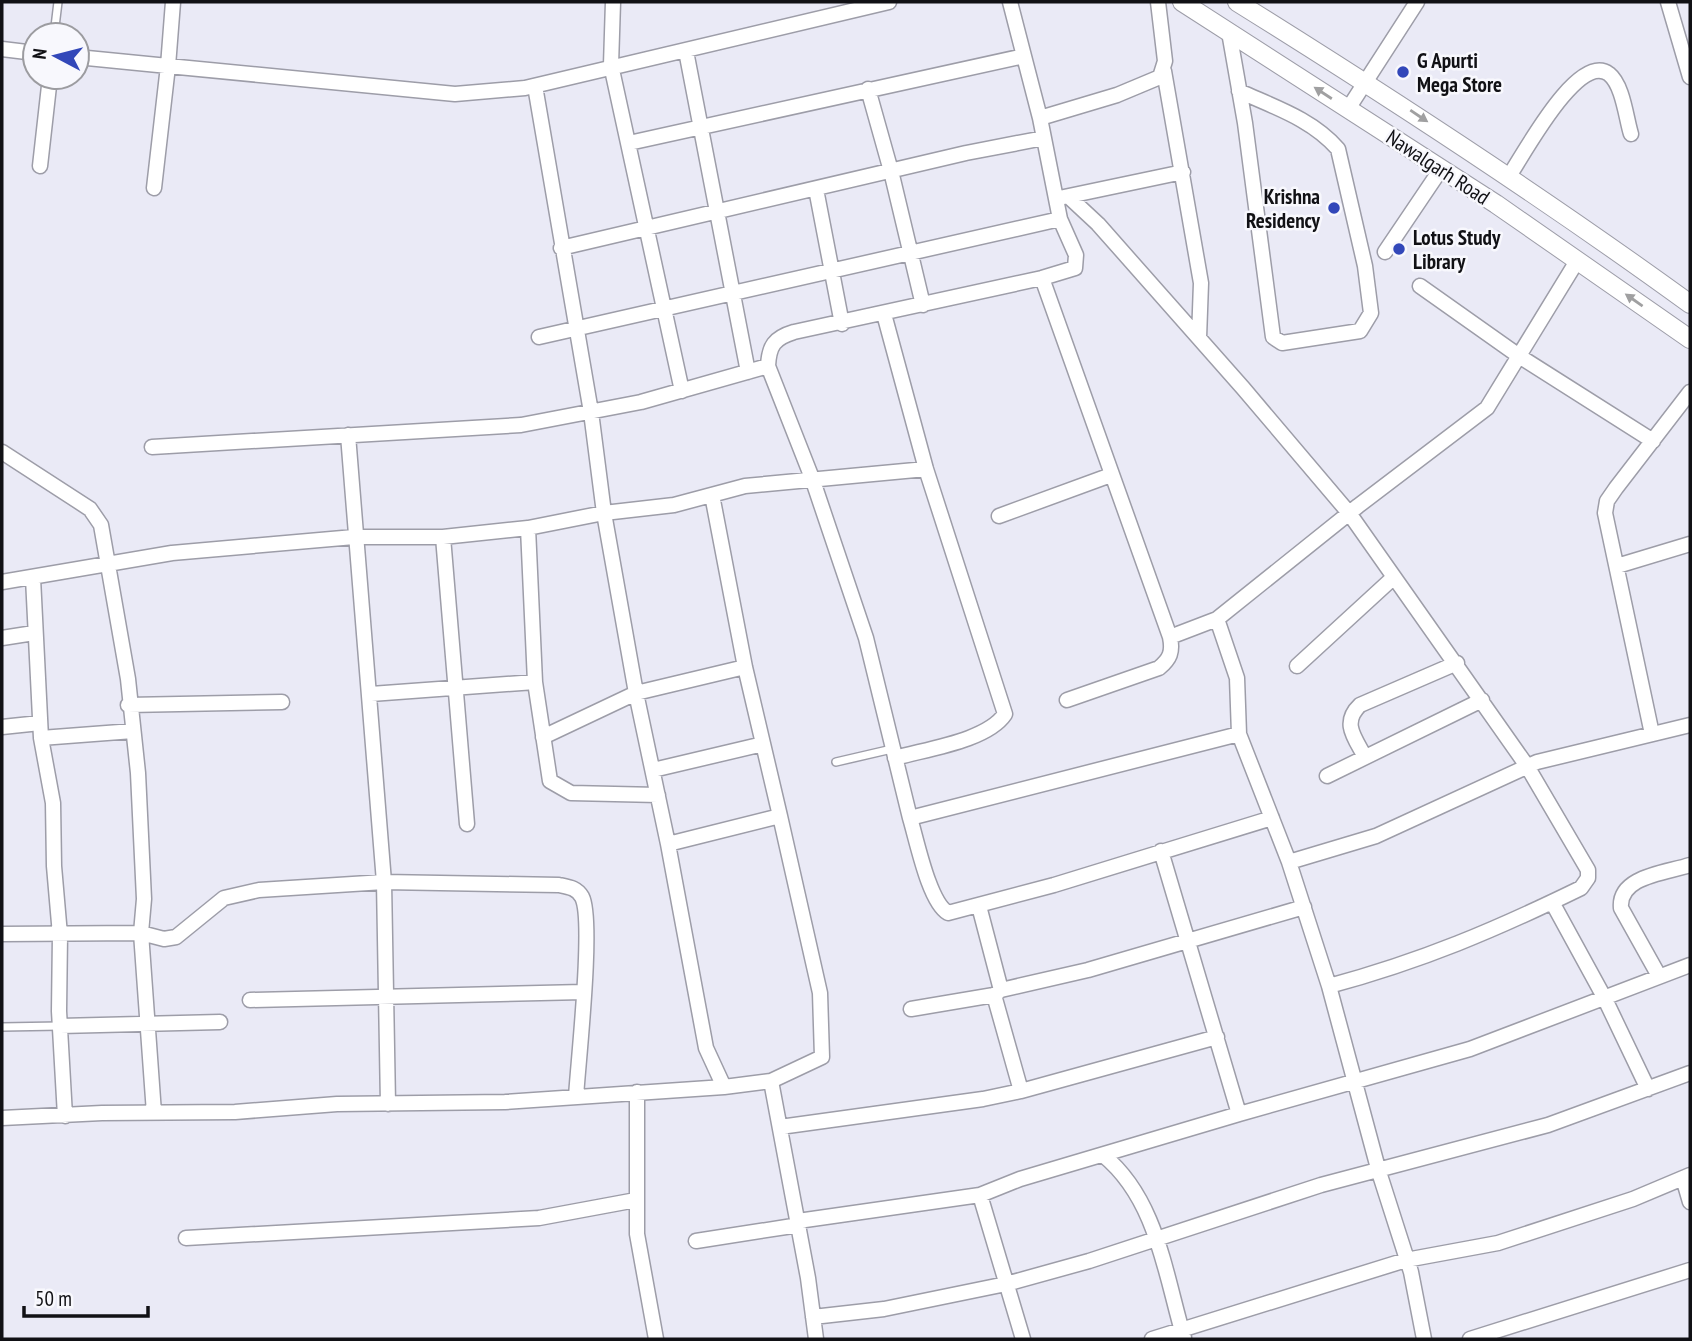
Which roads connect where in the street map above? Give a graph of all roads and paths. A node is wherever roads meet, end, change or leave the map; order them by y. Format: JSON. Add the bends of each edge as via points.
{"nodes":[{"id":1,"x":58,"y":2,"type":"edge"},
{"id":2,"x":173,"y":2,"type":"edge"},
{"id":3,"x":613,"y":2,"type":"edge"},
{"id":4,"x":889,"y":2,"type":"edge"},
{"id":5,"x":1010,"y":2,"type":"edge"},
{"id":6,"x":1158,"y":2,"type":"edge"},
{"id":7,"x":1182,"y":2,"type":"edge"},
{"id":8,"x":1237,"y":2,"type":"edge"},
{"id":9,"x":1418,"y":2,"type":"edge"},
{"id":10,"x":1668,"y":2,"type":"edge"},
{"id":11,"x":56,"y":21,"type":"edge"},
{"id":12,"x":1229,"y":32,"type":"junction"},
{"id":13,"x":1684,"y":37,"type":"edge"},
{"id":14,"x":2,"y":49,"type":"edge"},
{"id":15,"x":21,"y":51,"type":"edge"},
{"id":16,"x":686,"y":51,"type":"junction"},
{"id":17,"x":1024,"y":56,"type":"junction"},
{"id":18,"x":91,"y":58,"type":"edge"},
{"id":19,"x":611,"y":65,"type":"junction"},
{"id":20,"x":168,"y":66,"type":"junction"},
{"id":21,"x":1164,"y":71,"type":"junction"},
{"id":22,"x":1690,"y":77,"type":"edge"},
{"id":23,"x":1365,"y":81,"type":"junction"},
{"id":24,"x":535,"y":86,"type":"junction"},
{"id":25,"x":868,"y":89,"type":"junction"},
{"id":26,"x":48,"y":91,"type":"edge"},
{"id":27,"x":1239,"y":91,"type":"junction"},
{"id":28,"x":1348,"y":109,"type":"junction"},
{"id":29,"x":1040,"y":118,"type":"junction"},
{"id":30,"x":698,"y":128,"type":"junction"},
{"id":31,"x":1631,"y":134,"type":"dead end"},
{"id":32,"x":1044,"y":138,"type":"junction"},
{"id":33,"x":629,"y":143,"type":"junction"},
{"id":34,"x":40,"y":166,"type":"dead end"},
{"id":35,"x":1441,"y":169,"type":"junction"},
{"id":36,"x":891,"y":171,"type":"junction"},
{"id":37,"x":1183,"y":172,"type":"junction"},
{"id":38,"x":1509,"y":176,"type":"junction"},
{"id":39,"x":155,"y":188,"type":"dead end"},
{"id":40,"x":816,"y":190,"type":"junction"},
{"id":41,"x":1063,"y":197,"type":"junction"},
{"id":42,"x":716,"y":214,"type":"junction"},
{"id":43,"x":1060,"y":219,"type":"junction"},
{"id":44,"x":648,"y":229,"type":"junction"},
{"id":45,"x":1592,"y":233,"type":"junction"},
{"id":46,"x":561,"y":248,"type":"junction"},
{"id":47,"x":1385,"y":252,"type":"dead end"},
{"id":48,"x":911,"y":254,"type":"junction"},
{"id":49,"x":1577,"y":261,"type":"junction"},
{"id":50,"x":832,"y":272,"type":"junction"},
{"id":51,"x":1042,"y":278,"type":"junction"},
{"id":52,"x":1420,"y":286,"type":"dead end"},
{"id":53,"x":732,"y":294,"type":"junction"},
{"id":54,"x":1690,"y":304,"type":"edge"},
{"id":55,"x":923,"y":305,"type":"junction"},
{"id":56,"x":663,"y":309,"type":"junction"},
{"id":57,"x":884,"y":314,"type":"junction"},
{"id":58,"x":842,"y":324,"type":"junction"},
{"id":59,"x":576,"y":328,"type":"junction"},
{"id":60,"x":539,"y":337,"type":"dead end"},
{"id":61,"x":1199,"y":338,"type":"junction"},
{"id":62,"x":1690,"y":339,"type":"edge"},
{"id":63,"x":1519,"y":356,"type":"junction"},
{"id":64,"x":768,"y":366,"type":"junction"},
{"id":65,"x":748,"y":372,"type":"junction"},
{"id":66,"x":682,"y":391,"type":"junction"},
{"id":67,"x":1690,"y":391,"type":"edge"},
{"id":68,"x":591,"y":412,"type":"junction"},
{"id":69,"x":348,"y":435,"type":"junction"},
{"id":70,"x":1653,"y":441,"type":"junction"},
{"id":71,"x":152,"y":447,"type":"dead end"},
{"id":72,"x":2,"y":452,"type":"edge"},
{"id":73,"x":926,"y":469,"type":"junction"},
{"id":74,"x":1111,"y":475,"type":"junction"},
{"id":75,"x":812,"y":478,"type":"junction"},
{"id":76,"x":712,"y":495,"type":"junction"},
{"id":77,"x":604,"y":513,"type":"junction"},
{"id":78,"x":1349,"y":513,"type":"junction"},
{"id":79,"x":999,"y":516,"type":"dead end"},
{"id":80,"x":528,"y":528,"type":"junction"},
{"id":81,"x":354,"y":537,"type":"junction"},
{"id":82,"x":443,"y":537,"type":"junction"},
{"id":83,"x":1690,"y":544,"type":"edge"},
{"id":84,"x":105,"y":562,"type":"junction"},
{"id":85,"x":1617,"y":566,"type":"junction"},
{"id":86,"x":1394,"y":577,"type":"junction"},
{"id":87,"x":33,"y":578,"type":"junction"},
{"id":88,"x":2,"y":582,"type":"edge"},
{"id":89,"x":1217,"y":619,"type":"junction"},
{"id":90,"x":34,"y":633,"type":"junction"},
{"id":91,"x":1170,"y":637,"type":"junction"},
{"id":92,"x":2,"y":638,"type":"edge"},
{"id":93,"x":1457,"y":663,"type":"junction"},
{"id":94,"x":1297,"y":666,"type":"dead end"},
{"id":95,"x":745,"y":667,"type":"junction"},
{"id":96,"x":535,"y":682,"type":"junction"},
{"id":97,"x":454,"y":688,"type":"junction"},
{"id":98,"x":636,"y":693,"type":"junction"},
{"id":99,"x":371,"y":694,"type":"junction"},
{"id":100,"x":1067,"y":700,"type":"dead end"},
{"id":101,"x":1482,"y":700,"type":"junction"},
{"id":102,"x":282,"y":702,"type":"dead end"},
{"id":103,"x":128,"y":705,"type":"junction"},
{"id":104,"x":1690,"y":725,"type":"edge"},
{"id":105,"x":2,"y":727,"type":"edge"},
{"id":106,"x":40,"y":731,"type":"junction"},
{"id":107,"x":133,"y":731,"type":"junction"},
{"id":108,"x":1239,"y":734,"type":"junction"},
{"id":109,"x":1653,"y":734,"type":"junction"},
{"id":110,"x":543,"y":737,"type":"junction"},
{"id":111,"x":763,"y":744,"type":"junction"},
{"id":112,"x":894,"y":753,"type":"junction"},
{"id":113,"x":1365,"y":757,"type":"junction"},
{"id":114,"x":836,"y":762,"type":"dead end"},
{"id":115,"x":1527,"y":766,"type":"junction"},
{"id":116,"x":653,"y":770,"type":"junction"},
{"id":117,"x":1327,"y":776,"type":"dead end"},
{"id":118,"x":658,"y":795,"type":"junction"},
{"id":119,"x":780,"y":816,"type":"junction"},
{"id":120,"x":910,"y":818,"type":"junction"},
{"id":121,"x":1272,"y":818,"type":"junction"},
{"id":122,"x":467,"y":824,"type":"dead end"},
{"id":123,"x":668,"y":844,"type":"junction"},
{"id":124,"x":1161,"y":851,"type":"junction"},
{"id":125,"x":1289,"y":862,"type":"junction"},
{"id":126,"x":1690,"y":865,"type":"edge"},
{"id":127,"x":384,"y":882,"type":"junction"},
{"id":128,"x":1552,"y":902,"type":"junction"},
{"id":129,"x":979,"y":906,"type":"junction"},
{"id":130,"x":1304,"y":907,"type":"junction"},
{"id":131,"x":141,"y":933,"type":"junction"},
{"id":132,"x":2,"y":934,"type":"edge"},
{"id":133,"x":60,"y":935,"type":"junction"},
{"id":134,"x":1187,"y":939,"type":"junction"},
{"id":135,"x":1690,"y":965,"type":"edge"},
{"id":136,"x":1658,"y":976,"type":"junction"},
{"id":137,"x":1329,"y":986,"type":"junction"},
{"id":138,"x":583,"y":992,"type":"junction"},
{"id":139,"x":998,"y":993,"type":"junction"},
{"id":140,"x":387,"y":995,"type":"junction"},
{"id":141,"x":1604,"y":998,"type":"junction"},
{"id":142,"x":250,"y":1000,"type":"dead end"},
{"id":143,"x":911,"y":1009,"type":"dead end"},
{"id":144,"x":220,"y":1022,"type":"dead end"},
{"id":145,"x":146,"y":1023,"type":"junction"},
{"id":146,"x":60,"y":1026,"type":"junction"},
{"id":147,"x":2,"y":1027,"type":"edge"},
{"id":148,"x":1217,"y":1037,"type":"junction"},
{"id":149,"x":1690,"y":1073,"type":"edge"},
{"id":150,"x":1357,"y":1079,"type":"junction"},
{"id":151,"x":771,"y":1080,"type":"junction"},
{"id":152,"x":724,"y":1087,"type":"junction"},
{"id":153,"x":1648,"y":1089,"type":"junction"},
{"id":154,"x":1021,"y":1091,"type":"junction"},
{"id":155,"x":637,"y":1092,"type":"junction"},
{"id":156,"x":576,"y":1097,"type":"junction"},
{"id":157,"x":388,"y":1104,"type":"junction"},
{"id":158,"x":153,"y":1113,"type":"junction"},
{"id":159,"x":1239,"y":1114,"type":"junction"},
{"id":160,"x":65,"y":1116,"type":"junction"},
{"id":161,"x":2,"y":1118,"type":"edge"},
{"id":162,"x":780,"y":1127,"type":"junction"},
{"id":163,"x":1102,"y":1154,"type":"junction"},
{"id":164,"x":1380,"y":1172,"type":"junction"},
{"id":165,"x":1686,"y":1177,"type":"edge"},
{"id":166,"x":980,"y":1195,"type":"junction"},
{"id":167,"x":636,"y":1200,"type":"junction"},
{"id":168,"x":1690,"y":1202,"type":"edge"},
{"id":169,"x":798,"y":1223,"type":"junction"},
{"id":170,"x":1157,"y":1237,"type":"junction"},
{"id":171,"x":186,"y":1238,"type":"dead end"},
{"id":172,"x":696,"y":1241,"type":"dead end"},
{"id":173,"x":1406,"y":1260,"type":"junction"},
{"id":174,"x":1690,"y":1270,"type":"edge"},
{"id":175,"x":1006,"y":1284,"type":"junction"},
{"id":176,"x":813,"y":1317,"type":"junction"},
{"id":177,"x":1183,"y":1335,"type":"edge"},
{"id":178,"x":656,"y":1339,"type":"edge"},
{"id":179,"x":816,"y":1339,"type":"edge"},
{"id":180,"x":1023,"y":1339,"type":"edge"},
{"id":181,"x":1152,"y":1339,"type":"edge"},
{"id":182,"x":1424,"y":1339,"type":"edge"},
{"id":183,"x":1470,"y":1339,"type":"edge"}],
"edges":[{"from":1,"to":11,"type":"lane"},
{"from":2,"to":20,"type":"street"},
{"from":3,"to":19,"type":"street"},
{"from":4,"to":16,"type":"street"},
{"from":5,"to":17,"type":"street"},
{"from":6,"to":21,"type":"street"},
{"from":7,"to":12,"type":"street","name":"Nawalgarh Road"},
{"from":8,"to":23,"type":"street"},
{"from":9,"to":23,"type":"street"},
{"from":10,"to":13,"type":"street"},
{"from":12,"to":27,"type":"street"},
{"from":28,"to":12,"type":"street","name":"Nawalgarh Road","one_way":true},
{"from":13,"to":22,"type":"street"},
{"from":14,"to":15,"type":"street"},
{"from":16,"to":19,"type":"street"},
{"from":16,"to":30,"type":"street"},
{"from":17,"to":25,"type":"street"},
{"from":17,"to":29,"type":"street"},
{"from":18,"to":20,"type":"street"},
{"from":19,"to":24,"type":"street"},
{"from":19,"to":33,"type":"street"},
{"from":20,"to":24,"type":"street","via":[[455,94]]},
{"from":20,"to":39,"type":"street"},
{"from":21,"to":29,"type":"street","via":[[1152,82]]},
{"from":21,"to":37,"type":"street"},
{"from":23,"to":28,"type":"street"},
{"from":23,"to":38,"type":"street","one_way":true},
{"from":24,"to":46,"type":"street"},
{"from":25,"to":30,"type":"street"},
{"from":25,"to":36,"type":"street"},
{"from":26,"to":34,"type":"street"},
{"from":27,"to":27,"type":"street","via":[[1273,337],[1282,343],[1360,331],[1371,313],[1338,149],[1308,123]]},
{"from":28,"to":35,"type":"street","name":"Nawalgarh Road"},
{"from":29,"to":32,"type":"street"},
{"from":30,"to":33,"type":"street"},
{"from":30,"to":42,"type":"street"},
{"from":31,"to":38,"type":"street","via":[[1617,86],[1609,74],[1590,72],[1568,87]]},
{"from":32,"to":36,"type":"street"},
{"from":32,"to":41,"type":"street"},
{"from":33,"to":44,"type":"street"},
{"from":35,"to":47,"type":"street"},
{"from":35,"to":49,"type":"street","name":"Nawalgarh Road"},
{"from":36,"to":40,"type":"street"},
{"from":36,"to":48,"type":"street"},
{"from":37,"to":41,"type":"street"},
{"from":37,"to":61,"type":"street","via":[[1201,283]]},
{"from":38,"to":45,"type":"street"},
{"from":40,"to":42,"type":"street"},
{"from":40,"to":50,"type":"street"},
{"from":41,"to":43,"type":"street"},
{"from":41,"to":61,"type":"street","via":[[1098,224]]},
{"from":42,"to":44,"type":"street"},
{"from":42,"to":53,"type":"street"},
{"from":43,"to":48,"type":"street"},
{"from":43,"to":51,"type":"street","via":[[1077,262],[1070,272]]},
{"from":44,"to":46,"type":"street"},
{"from":44,"to":56,"type":"street"},
{"from":45,"to":49,"type":"street"},
{"from":45,"to":54,"type":"street"},
{"from":46,"to":59,"type":"street"},
{"from":48,"to":50,"type":"street"},
{"from":48,"to":55,"type":"street"},
{"from":62,"to":49,"type":"street","name":"Nawalgarh Road","one_way":true},
{"from":49,"to":63,"type":"street"},
{"from":50,"to":53,"type":"street"},
{"from":50,"to":58,"type":"street"},
{"from":51,"to":55,"type":"street"},
{"from":51,"to":74,"type":"street"},
{"from":52,"to":63,"type":"street"},
{"from":53,"to":56,"type":"street"},
{"from":53,"to":65,"type":"street"},
{"from":55,"to":57,"type":"street"},
{"from":56,"to":59,"type":"street"},
{"from":56,"to":66,"type":"street"},
{"from":57,"to":58,"type":"street"},
{"from":57,"to":73,"type":"street"},
{"from":58,"to":64,"type":"street","via":[[780,336],[772,343]]},
{"from":59,"to":60,"type":"street"},
{"from":59,"to":68,"type":"street"},
{"from":61,"to":78,"type":"street"},
{"from":63,"to":70,"type":"street"},
{"from":63,"to":78,"type":"street","via":[[1487,408]]},
{"from":64,"to":65,"type":"street"},
{"from":64,"to":75,"type":"street"},
{"from":65,"to":66,"type":"street"},
{"from":66,"to":68,"type":"street"},
{"from":67,"to":70,"type":"street"},
{"from":68,"to":69,"type":"street","via":[[521,425]]},
{"from":68,"to":77,"type":"street"},
{"from":69,"to":71,"type":"street"},
{"from":69,"to":81,"type":"street"},
{"from":70,"to":85,"type":"street","via":[[1607,501],[1605,523]]},
{"from":72,"to":84,"type":"street","via":[[97,517]]},
{"from":73,"to":75,"type":"street"},
{"from":73,"to":112,"type":"street","via":[[1005,714],[997,727],[976,735]]},
{"from":74,"to":79,"type":"street"},
{"from":74,"to":91,"type":"street"},
{"from":75,"to":76,"type":"street"},
{"from":75,"to":112,"type":"street","via":[[866,638]]},
{"from":76,"to":77,"type":"street","via":[[674,505]]},
{"from":76,"to":95,"type":"street"},
{"from":77,"to":80,"type":"street"},
{"from":77,"to":98,"type":"street"},
{"from":78,"to":86,"type":"street"},
{"from":78,"to":89,"type":"street"},
{"from":80,"to":82,"type":"street"},
{"from":80,"to":96,"type":"street"},
{"from":81,"to":82,"type":"street"},
{"from":81,"to":84,"type":"street"},
{"from":81,"to":99,"type":"street"},
{"from":82,"to":97,"type":"street"},
{"from":83,"to":85,"type":"street"},
{"from":84,"to":87,"type":"street"},
{"from":84,"to":103,"type":"street","via":[[128,679]]},
{"from":85,"to":109,"type":"street"},
{"from":86,"to":93,"type":"street"},
{"from":86,"to":94,"type":"street"},
{"from":87,"to":88,"type":"street"},
{"from":87,"to":90,"type":"street"},
{"from":89,"to":91,"type":"street"},
{"from":89,"to":108,"type":"street","via":[[1237,678]]},
{"from":90,"to":92,"type":"street"},
{"from":90,"to":106,"type":"street"},
{"from":91,"to":100,"type":"street","via":[[1168,660],[1159,668]]},
{"from":93,"to":101,"type":"street"},
{"from":93,"to":113,"type":"street","via":[[1353,712],[1350,727]]},
{"from":95,"to":98,"type":"street"},
{"from":95,"to":111,"type":"street"},
{"from":96,"to":97,"type":"street"},
{"from":96,"to":110,"type":"street"},
{"from":97,"to":99,"type":"street"},
{"from":97,"to":122,"type":"street"},
{"from":98,"to":110,"type":"street"},
{"from":98,"to":116,"type":"street"},
{"from":99,"to":127,"type":"street"},
{"from":101,"to":113,"type":"street"},
{"from":101,"to":115,"type":"street"},
{"from":102,"to":103,"type":"street"},
{"from":103,"to":107,"type":"street"},
{"from":104,"to":109,"type":"street"},
{"from":105,"to":106,"type":"street"},
{"from":106,"to":107,"type":"street"},
{"from":106,"to":133,"type":"street","via":[[53,803]]},
{"from":107,"to":131,"type":"street","via":[[144,899]]},
{"from":108,"to":120,"type":"street"},
{"from":108,"to":121,"type":"street"},
{"from":109,"to":115,"type":"street"},
{"from":110,"to":118,"type":"street","via":[[550,781],[558,788],[571,793]]},
{"from":111,"to":116,"type":"street"},
{"from":111,"to":119,"type":"street"},
{"from":112,"to":114,"type":"lane"},
{"from":112,"to":120,"type":"street"},
{"from":113,"to":117,"type":"street"},
{"from":115,"to":125,"type":"street","via":[[1376,836]]},
{"from":115,"to":128,"type":"street","via":[[1588,870],[1585,884]]},
{"from":116,"to":118,"type":"street"},
{"from":118,"to":123,"type":"street"},
{"from":119,"to":123,"type":"street"},
{"from":119,"to":151,"type":"street","via":[[820,993],[822,1057]]},
{"from":120,"to":129,"type":"street","via":[[941,909],[948,913]]},
{"from":121,"to":124,"type":"street"},
{"from":121,"to":125,"type":"street"},
{"from":123,"to":152,"type":"street","via":[[706,1048]]},
{"from":124,"to":129,"type":"street"},
{"from":124,"to":134,"type":"street"},
{"from":125,"to":130,"type":"street"},
{"from":126,"to":136,"type":"street","via":[[1640,880],[1620,896],[1621,908]]},
{"from":127,"to":131,"type":"street","via":[[234,894],[176,937],[152,938]]},
{"from":127,"to":138,"type":"street","via":[[574,888],[585,910]]},
{"from":127,"to":140,"type":"street"},
{"from":128,"to":137,"type":"street","via":[[1449,949]]},
{"from":128,"to":141,"type":"street"},
{"from":129,"to":139,"type":"street"},
{"from":130,"to":134,"type":"street"},
{"from":130,"to":137,"type":"street"},
{"from":131,"to":133,"type":"street"},
{"from":131,"to":145,"type":"street"},
{"from":132,"to":133,"type":"street"},
{"from":133,"to":146,"type":"street"},
{"from":134,"to":139,"type":"street"},
{"from":134,"to":148,"type":"street"},
{"from":135,"to":136,"type":"street"},
{"from":136,"to":141,"type":"street"},
{"from":137,"to":150,"type":"street"},
{"from":138,"to":140,"type":"street"},
{"from":138,"to":156,"type":"street"},
{"from":139,"to":143,"type":"street"},
{"from":139,"to":154,"type":"street"},
{"from":140,"to":142,"type":"street"},
{"from":140,"to":157,"type":"street"},
{"from":141,"to":150,"type":"street","via":[[1471,1049]]},
{"from":141,"to":153,"type":"street"},
{"from":144,"to":145,"type":"street"},
{"from":145,"to":146,"type":"street"},
{"from":145,"to":158,"type":"street"},
{"from":146,"to":147,"type":"lane"},
{"from":146,"to":160,"type":"street"},
{"from":148,"to":154,"type":"street"},
{"from":148,"to":159,"type":"street"},
{"from":149,"to":153,"type":"street"},
{"from":150,"to":159,"type":"street"},
{"from":150,"to":164,"type":"street"},
{"from":151,"to":152,"type":"street"},
{"from":151,"to":162,"type":"street"},
{"from":152,"to":155,"type":"street"},
{"from":153,"to":164,"type":"street","via":[[1548,1125]]},
{"from":154,"to":162,"type":"street"},
{"from":155,"to":156,"type":"street"},
{"from":155,"to":167,"type":"street"},
{"from":156,"to":157,"type":"street"},
{"from":157,"to":158,"type":"street"},
{"from":158,"to":160,"type":"street"},
{"from":159,"to":163,"type":"street"},
{"from":160,"to":161,"type":"street"},
{"from":162,"to":169,"type":"street"},
{"from":163,"to":166,"type":"street"},
{"from":163,"to":170,"type":"street","via":[[1135,1190]]},
{"from":164,"to":170,"type":"street","via":[[1321,1185]]},
{"from":164,"to":173,"type":"street"},
{"from":165,"to":168,"type":"street"},
{"from":165,"to":173,"type":"street","via":[[1497,1243]]},
{"from":166,"to":169,"type":"street"},
{"from":166,"to":175,"type":"street"},
{"from":167,"to":171,"type":"street","via":[[539,1218]]},
{"from":167,"to":178,"type":"street","via":[[637,1234]]},
{"from":169,"to":172,"type":"street"},
{"from":169,"to":176,"type":"street"},
{"from":170,"to":175,"type":"street"},
{"from":170,"to":177,"type":"street"},
{"from":173,"to":177,"type":"street"},
{"from":173,"to":182,"type":"street"},
{"from":174,"to":183,"type":"street"},
{"from":175,"to":176,"type":"street","via":[[884,1309]]},
{"from":175,"to":180,"type":"street"},
{"from":176,"to":179,"type":"street"},
{"from":177,"to":181,"type":"street"}]}
